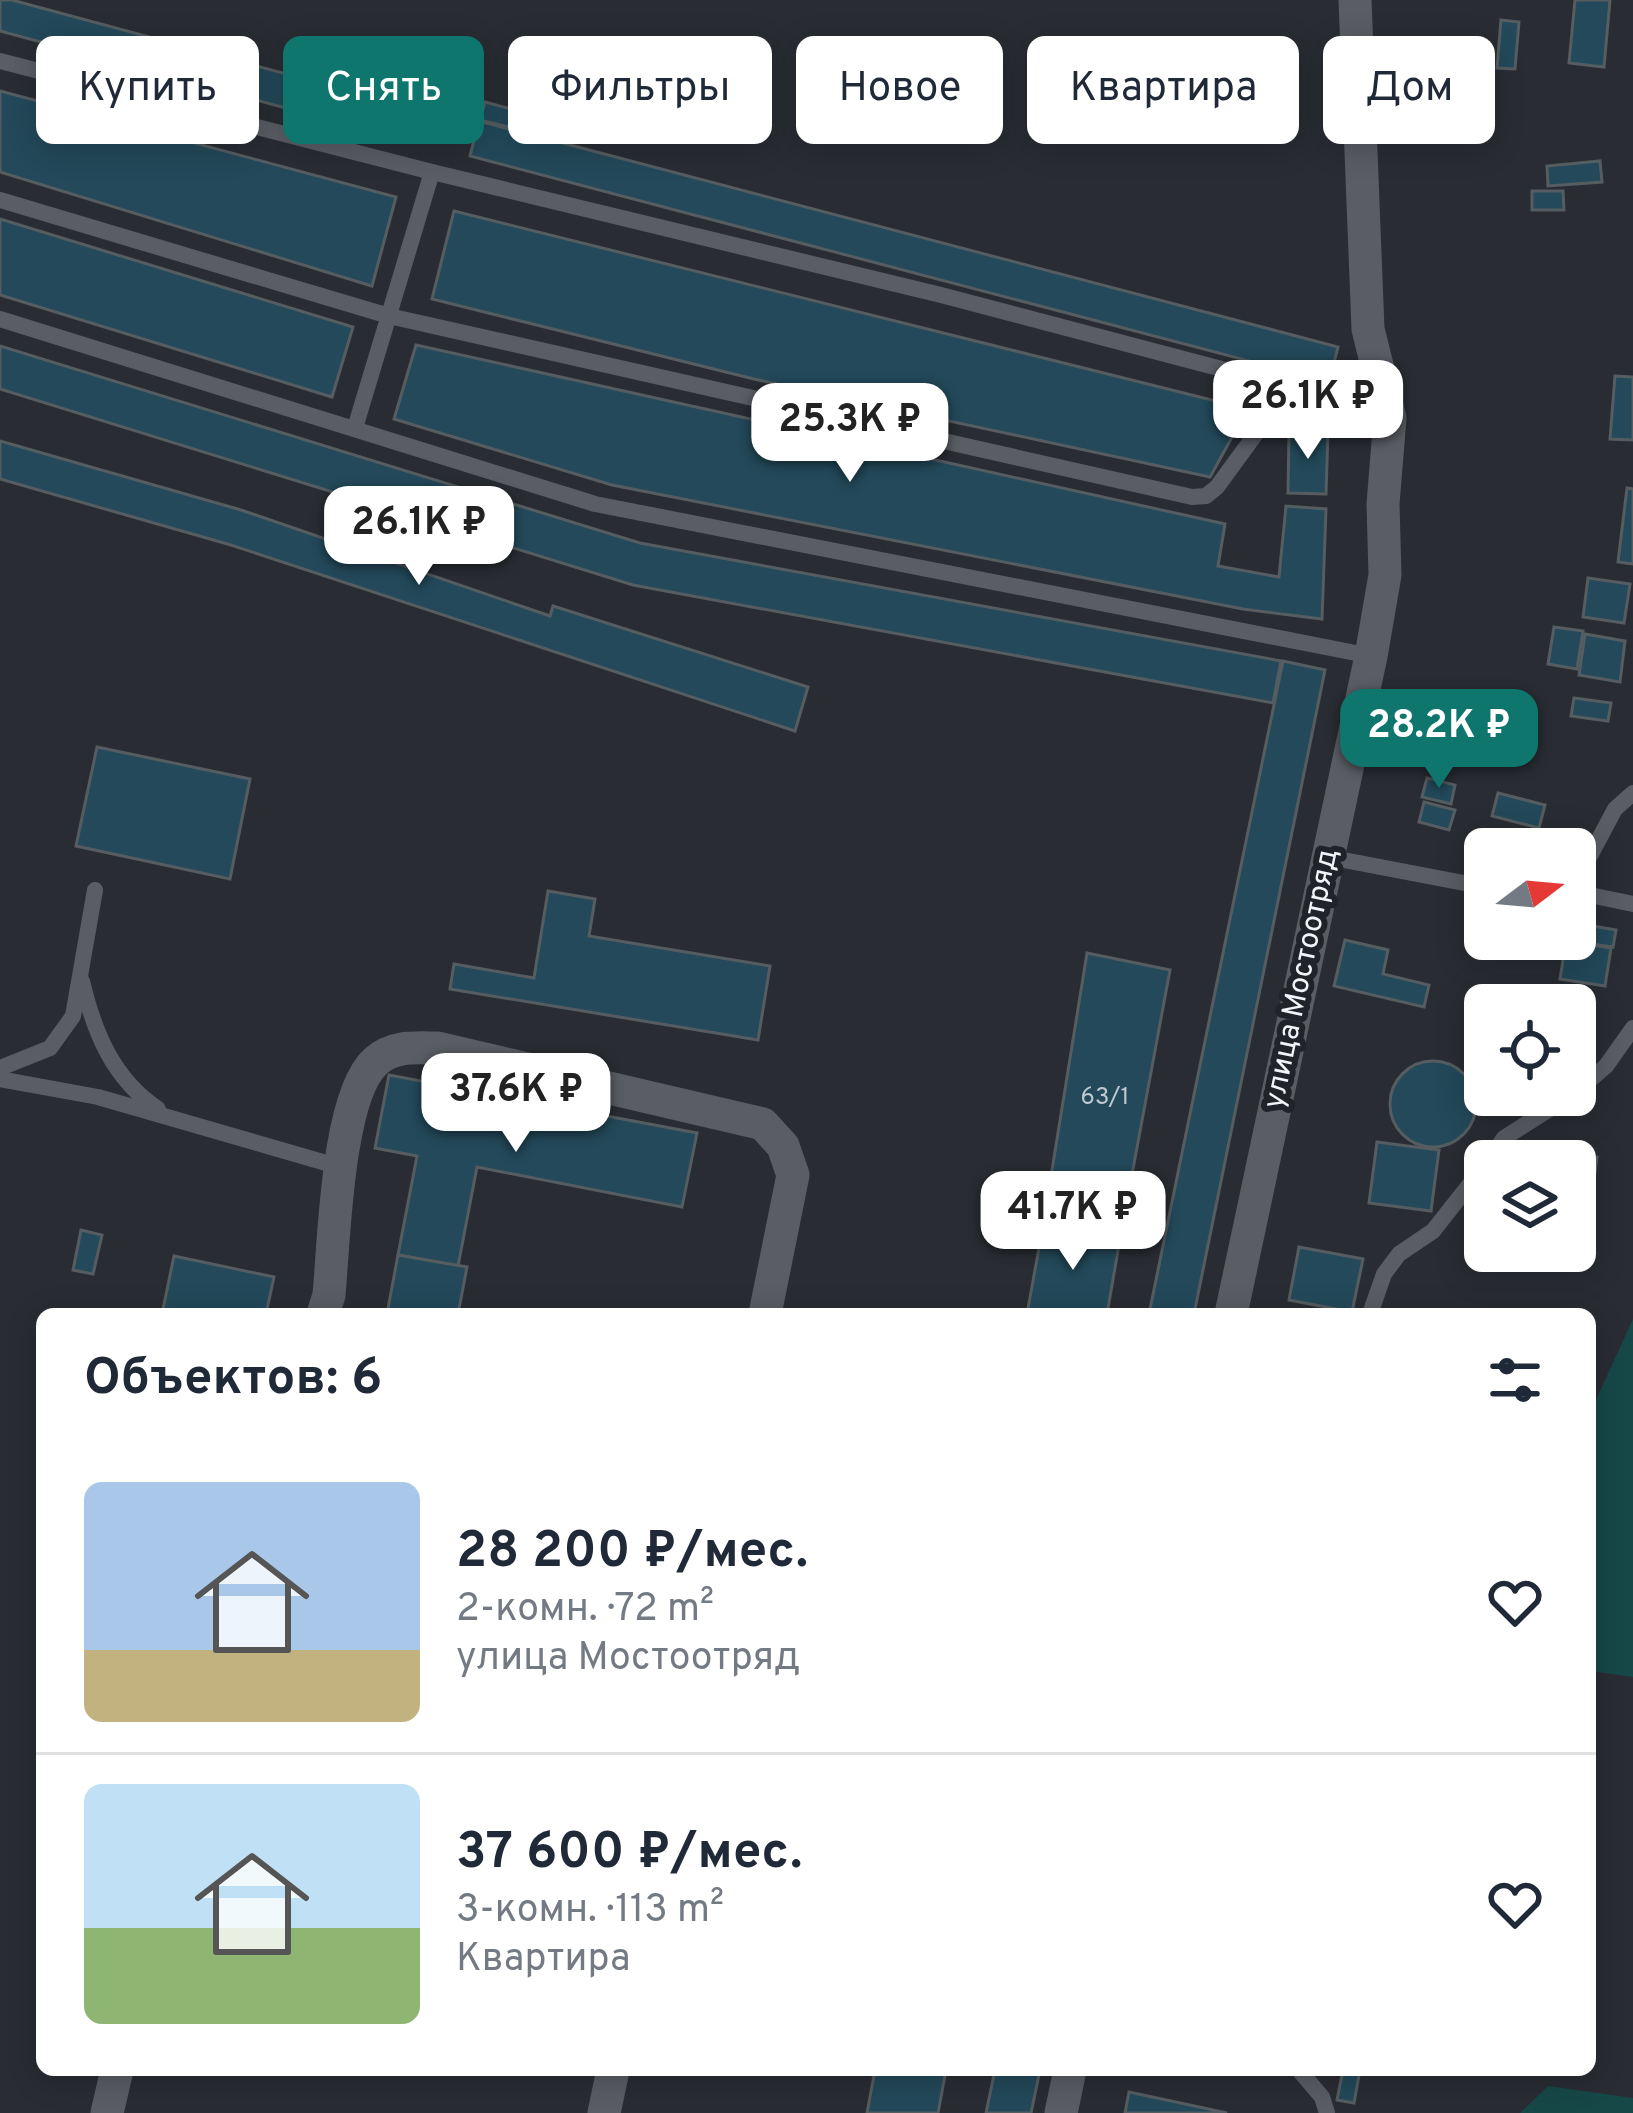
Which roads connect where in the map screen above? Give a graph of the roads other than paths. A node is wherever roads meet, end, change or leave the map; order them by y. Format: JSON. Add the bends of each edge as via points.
{"nodes":[{"id":1,"x":1355,"y":0,"type":"edge"},
{"id":2,"x":0,"y":61,"type":"edge"},
{"id":3,"x":432,"y":172,"type":"junction"},
{"id":4,"x":0,"y":200,"type":"edge"},
{"id":5,"x":389,"y":316,"type":"junction"},
{"id":6,"x":0,"y":319,"type":"edge"},
{"id":7,"x":1290,"y":387,"type":"junction"},
{"id":8,"x":1390,"y":418,"type":"junction"},
{"id":9,"x":355,"y":428,"type":"junction"},
{"id":10,"x":1371,"y":656,"type":"junction"},
{"id":11,"x":1633,"y":793,"type":"edge"},
{"id":12,"x":1596,"y":847,"type":"edge"},
{"id":13,"x":1328,"y":857,"type":"junction"},
{"id":14,"x":1464,"y":883,"type":"edge"},
{"id":15,"x":95,"y":890,"type":"dead end"},
{"id":16,"x":1596,"y":894,"type":"edge"},
{"id":17,"x":1633,"y":904,"type":"edge"},
{"id":18,"x":80,"y":974,"type":"junction"},
{"id":19,"x":1633,"y":1028,"type":"edge"},
{"id":20,"x":0,"y":1068,"type":"edge"},
{"id":21,"x":1596,"y":1075,"type":"edge"},
{"id":22,"x":0,"y":1079,"type":"edge"},
{"id":23,"x":1539,"y":1116,"type":"edge"},
{"id":24,"x":172,"y":1119,"type":"junction"},
{"id":25,"x":1503,"y":1140,"type":"edge"},
{"id":26,"x":340,"y":1167,"type":"junction"},
{"id":27,"x":1464,"y":1191,"type":"edge"},
{"id":28,"x":325,"y":1308,"type":"edge"},
{"id":29,"x":766,"y":1308,"type":"edge"},
{"id":30,"x":1232,"y":1308,"type":"edge"},
{"id":31,"x":1372,"y":1308,"type":"edge"},
{"id":32,"x":116,"y":2076,"type":"edge"},
{"id":33,"x":612,"y":2076,"type":"edge"},
{"id":34,"x":1069,"y":2076,"type":"edge"},
{"id":35,"x":1303,"y":2076,"type":"edge"},
{"id":36,"x":107,"y":2113,"type":"edge"},
{"id":37,"x":604,"y":2113,"type":"edge"},
{"id":38,"x":1061,"y":2113,"type":"edge"},
{"id":39,"x":1327,"y":2113,"type":"edge"}],
"edges":[{"from":1,"to":8,"type":"street","name":"улица Мостоотряд","via":[[1368,328]]},
{"from":2,"to":3,"type":"lane"},
{"from":3,"to":5,"type":"lane"},
{"from":3,"to":7,"type":"lane"},
{"from":4,"to":5,"type":"lane"},
{"from":5,"to":7,"type":"lane","via":[[1192,497],[1216,487]]},
{"from":5,"to":9,"type":"lane"},
{"from":6,"to":9,"type":"lane"},
{"from":7,"to":8,"type":"lane"},
{"from":8,"to":10,"type":"street","name":"улица Мостоотряд","via":[[1385,575]]},
{"from":9,"to":10,"type":"lane","via":[[595,504]]},
{"from":10,"to":13,"type":"street","name":"улица Мостоотряд"},
{"from":11,"to":12,"type":"lane"},
{"from":13,"to":14,"type":"lane"},
{"from":13,"to":30,"type":"street","name":"улица Мостоотряд"},
{"from":15,"to":18,"type":"lane"},
{"from":16,"to":17,"type":"lane"},
{"from":18,"to":20,"type":"lane","via":[[73,1016],[50,1048]]},
{"from":18,"to":24,"type":"lane","via":[[93,1027],[118,1070],[137,1096]]},
{"from":19,"to":21,"type":"lane"},
{"from":22,"to":24,"type":"lane"},
{"from":23,"to":25,"type":"lane"},
{"from":24,"to":26,"type":"lane"},
{"from":26,"to":28,"type":"street"},
{"from":26,"to":29,"type":"street","via":[[360,1078],[400,1048],[438,1048],[763,1124],[783,1146],[793,1175]]},
{"from":27,"to":31,"type":"lane","via":[[1433,1231],[1399,1254]]},
{"from":32,"to":36,"type":"street"},
{"from":33,"to":37,"type":"street"},
{"from":34,"to":38,"type":"street"},
{"from":35,"to":39,"type":"lane"}]}
